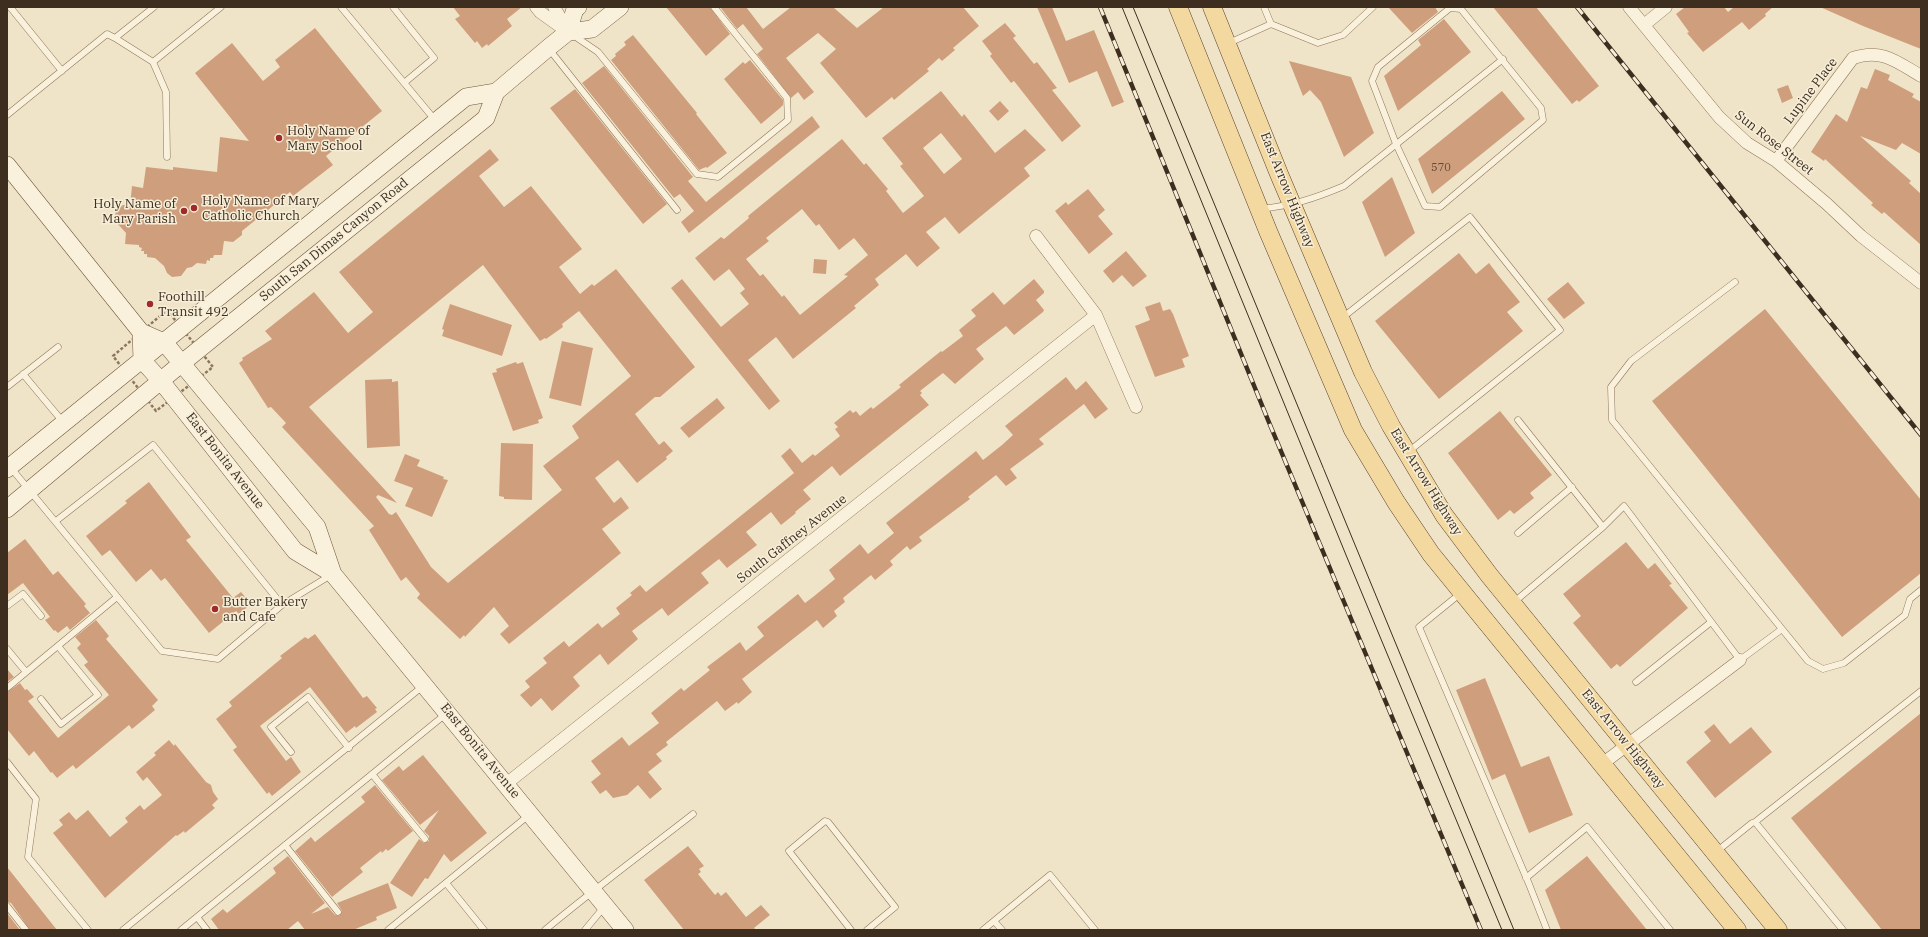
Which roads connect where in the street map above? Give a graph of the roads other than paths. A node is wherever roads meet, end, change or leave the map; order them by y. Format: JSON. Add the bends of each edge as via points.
{"nodes":[{"id":1,"x":10,"y":7,"type":"edge"},
{"id":2,"x":154,"y":7,"type":"edge"},
{"id":3,"x":222,"y":7,"type":"edge"},
{"id":4,"x":341,"y":7,"type":"edge"},
{"id":5,"x":393,"y":7,"type":"edge"},
{"id":6,"x":536,"y":7,"type":"edge"},
{"id":7,"x":554,"y":7,"type":"edge"},
{"id":8,"x":578,"y":7,"type":"edge"},
{"id":9,"x":620,"y":7,"type":"edge"},
{"id":10,"x":714,"y":7,"type":"edge"},
{"id":11,"x":1178,"y":7,"type":"edge"},
{"id":12,"x":1212,"y":7,"type":"edge"},
{"id":13,"x":1264,"y":7,"type":"edge"},
{"id":14,"x":1373,"y":7,"type":"edge"},
{"id":15,"x":1629,"y":7,"type":"edge"},
{"id":16,"x":1666,"y":7,"type":"edge"},
{"id":17,"x":1271,"y":24,"type":"junction"},
{"id":18,"x":1644,"y":25,"type":"junction"},
{"id":19,"x":568,"y":32,"type":"junction"},
{"id":20,"x":114,"y":38,"type":"junction"},
{"id":21,"x":1227,"y":44,"type":"junction"},
{"id":22,"x":548,"y":48,"type":"junction"},
{"id":23,"x":1503,"y":59,"type":"junction"},
{"id":24,"x":153,"y":62,"type":"junction"},
{"id":25,"x":62,"y":71,"type":"junction"},
{"id":26,"x":1921,"y":76,"type":"edge"},
{"id":27,"x":404,"y":83,"type":"junction"},
{"id":28,"x":496,"y":92,"type":"junction"},
{"id":29,"x":7,"y":115,"type":"edge"},
{"id":30,"x":436,"y":121,"type":"junction"},
{"id":31,"x":1396,"y":144,"type":"junction"},
{"id":32,"x":167,"y":157,"type":"dead end"},
{"id":33,"x":1776,"y":161,"type":"junction"},
{"id":34,"x":7,"y":165,"type":"edge"},
{"id":35,"x":1292,"y":205,"type":"junction"},
{"id":36,"x":1259,"y":209,"type":"junction"},
{"id":37,"x":677,"y":210,"type":"dead end"},
{"id":38,"x":1036,"y":236,"type":"dead end"},
{"id":39,"x":1735,"y":282,"type":"dead end"},
{"id":40,"x":1921,"y":283,"type":"edge"},
{"id":41,"x":1096,"y":315,"type":"junction"},
{"id":42,"x":1340,"y":319,"type":"junction"},
{"id":43,"x":141,"y":332,"type":"junction"},
{"id":44,"x":164,"y":342,"type":"junction"},
{"id":45,"x":58,"y":347,"type":"dead end"},
{"id":46,"x":142,"y":360,"type":"junction"},
{"id":47,"x":182,"y":363,"type":"junction"},
{"id":48,"x":23,"y":374,"type":"junction"},
{"id":49,"x":161,"y":381,"type":"junction"},
{"id":50,"x":7,"y":387,"type":"edge"},
{"id":51,"x":1136,"y":407,"type":"dead end"},
{"id":52,"x":1518,"y":420,"type":"dead end"},
{"id":53,"x":64,"y":422,"type":"junction"},
{"id":54,"x":1407,"y":454,"type":"junction"},
{"id":55,"x":8,"y":468,"type":"edge"},
{"id":56,"x":1572,"y":487,"type":"junction"},
{"id":57,"x":29,"y":489,"type":"junction"},
{"id":58,"x":7,"y":509,"type":"edge"},
{"id":59,"x":56,"y":521,"type":"junction"},
{"id":60,"x":1603,"y":527,"type":"junction"},
{"id":61,"x":1518,"y":533,"type":"dead end"},
{"id":62,"x":333,"y":574,"type":"junction"},
{"id":63,"x":1921,"y":590,"type":"edge"},
{"id":64,"x":1462,"y":592,"type":"junction"},
{"id":65,"x":117,"y":597,"type":"junction"},
{"id":66,"x":1512,"y":604,"type":"junction"},
{"id":67,"x":282,"y":605,"type":"junction"},
{"id":68,"x":7,"y":606,"type":"edge"},
{"id":69,"x":41,"y":616,"type":"dead end"},
{"id":70,"x":1711,"y":622,"type":"junction"},
{"id":71,"x":1782,"y":629,"type":"junction"},
{"id":72,"x":58,"y":646,"type":"junction"},
{"id":73,"x":7,"y":649,"type":"edge"},
{"id":74,"x":1740,"y":660,"type":"junction"},
{"id":75,"x":26,"y":672,"type":"junction"},
{"id":76,"x":1636,"y":682,"type":"dead end"},
{"id":77,"x":426,"y":684,"type":"junction"},
{"id":78,"x":7,"y":688,"type":"edge"},
{"id":79,"x":1921,"y":691,"type":"edge"},
{"id":80,"x":41,"y":699,"type":"dead end"},
{"id":81,"x":448,"y":712,"type":"junction"},
{"id":82,"x":1627,"y":744,"type":"junction"},
{"id":83,"x":349,"y":748,"type":"junction"},
{"id":84,"x":291,"y":752,"type":"dead end"},
{"id":85,"x":7,"y":762,"type":"edge"},
{"id":86,"x":1602,"y":764,"type":"junction"},
{"id":87,"x":372,"y":774,"type":"junction"},
{"id":88,"x":506,"y":784,"type":"junction"},
{"id":89,"x":531,"y":814,"type":"junction"},
{"id":90,"x":693,"y":814,"type":"dead end"},
{"id":91,"x":1755,"y":822,"type":"junction"},
{"id":92,"x":425,"y":839,"type":"dead end"},
{"id":93,"x":285,"y":845,"type":"junction"},
{"id":94,"x":1715,"y":852,"type":"junction"},
{"id":95,"x":1526,"y":878,"type":"junction"},
{"id":96,"x":446,"y":883,"type":"junction"},
{"id":97,"x":593,"y":890,"type":"junction"},
{"id":98,"x":7,"y":906,"type":"edge"},
{"id":99,"x":605,"y":906,"type":"junction"},
{"id":100,"x":338,"y":912,"type":"dead end"},
{"id":101,"x":197,"y":917,"type":"junction"},
{"id":102,"x":994,"y":921,"type":"junction"},
{"id":103,"x":26,"y":930,"type":"edge"},
{"id":104,"x":88,"y":930,"type":"edge"},
{"id":105,"x":124,"y":930,"type":"edge"},
{"id":106,"x":181,"y":930,"type":"edge"},
{"id":107,"x":207,"y":930,"type":"edge"},
{"id":108,"x":388,"y":930,"type":"edge"},
{"id":109,"x":484,"y":930,"type":"edge"},
{"id":110,"x":545,"y":930,"type":"edge"},
{"id":111,"x":585,"y":930,"type":"edge"},
{"id":112,"x":625,"y":930,"type":"edge"},
{"id":113,"x":851,"y":930,"type":"edge"},
{"id":114,"x":867,"y":930,"type":"edge"},
{"id":115,"x":983,"y":930,"type":"edge"},
{"id":116,"x":1002,"y":930,"type":"edge"},
{"id":117,"x":1095,"y":930,"type":"edge"},
{"id":118,"x":1547,"y":930,"type":"edge"},
{"id":119,"x":1670,"y":930,"type":"edge"},
{"id":120,"x":1737,"y":930,"type":"edge"},
{"id":121,"x":1778,"y":930,"type":"edge"},
{"id":122,"x":1842,"y":930,"type":"edge"}],
"edges":[{"from":1,"to":25,"type":"lane"},
{"from":2,"to":20,"type":"lane"},
{"from":3,"to":24,"type":"lane"},
{"from":4,"to":27,"type":"lane"},
{"from":5,"to":27,"type":"lane","via":[[434,58]]},
{"from":6,"to":19,"type":"street"},
{"from":7,"to":19,"type":"street"},
{"from":8,"to":19,"type":"main road","via":[[575,9]]},
{"from":9,"to":19,"type":"main road","via":[[592,29]]},
{"from":10,"to":19,"type":"lane","via":[[787,98],[788,120],[718,177],[697,174],[598,52]]},
{"from":11,"to":36,"type":"main road"},
{"from":12,"to":21,"type":"main road","name":"East Arrow Highway"},
{"from":13,"to":17,"type":"lane"},
{"from":14,"to":17,"type":"lane","via":[[1343,35],[1318,43]]},
{"from":15,"to":18,"type":"street","name":"Sun Rose Street"},
{"from":16,"to":18,"type":"street"},
{"from":17,"to":21,"type":"lane"},
{"from":18,"to":33,"type":"street","name":"Sun Rose Street","via":[[1719,117],[1747,143]]},
{"from":19,"to":22,"type":"main road","name":"South San Dimas Canyon Road"},
{"from":20,"to":24,"type":"lane"},
{"from":20,"to":25,"type":"lane","via":[[107,34]]},
{"from":21,"to":35,"type":"main road","name":"East Arrow Highway"},
{"from":22,"to":28,"type":"main road","name":"South San Dimas Canyon Road"},
{"from":22,"to":37,"type":"lane"},
{"from":23,"to":31,"type":"lane"},
{"from":23,"to":31,"type":"lane","via":[[1461,9],[1450,8],[1378,67],[1372,80]]},
{"from":23,"to":31,"type":"lane","via":[[1542,108],[1543,120],[1440,207],[1425,206]]},
{"from":24,"to":32,"type":"lane","via":[[166,92]]},
{"from":25,"to":29,"type":"lane"},
{"from":26,"to":33,"type":"street","name":"Lupine Place","via":[[1884,55],[1864,54],[1853,58]]},
{"from":27,"to":30,"type":"lane"},
{"from":28,"to":30,"type":"main road","via":[[466,97]]},
{"from":28,"to":47,"type":"main road","name":"South San Dimas Canyon Road","via":[[486,118]]},
{"from":30,"to":44,"type":"main road"},
{"from":31,"to":35,"type":"lane","via":[[1344,186]]},
{"from":33,"to":40,"type":"street","name":"Sun Rose Street","via":[[1861,236]]},
{"from":34,"to":43,"type":"main road","name":"East Bonita Avenue"},
{"from":35,"to":36,"type":"lane"},
{"from":35,"to":42,"type":"main road","name":"East Arrow Highway"},
{"from":36,"to":64,"type":"main road","via":[[1353,430],[1431,554]]},
{"from":38,"to":41,"type":"street"},
{"from":39,"to":71,"type":"lane","via":[[1632,361],[1611,387],[1612,420]]},
{"from":41,"to":51,"type":"street"},
{"from":41,"to":88,"type":"street","name":"South Gaffney Avenue"},
{"from":42,"to":54,"type":"main road","name":"East Arrow Highway","via":[[1363,372]]},
{"from":42,"to":54,"type":"lane","via":[[1470,218],[1560,330]]},
{"from":43,"to":44,"type":"main road","name":"East Bonita Avenue"},
{"from":43,"to":46,"type":"main road"},
{"from":44,"to":46,"type":"main road"},
{"from":44,"to":47,"type":"main road","name":"East Bonita Avenue"},
{"from":45,"to":48,"type":"lane"},
{"from":46,"to":49,"type":"main road","name":"East Bonita Avenue"},
{"from":46,"to":53,"type":"main road"},
{"from":47,"to":49,"type":"main road","name":"South San Dimas Canyon Road"},
{"from":47,"to":62,"type":"main road","name":"East Bonita Avenue","via":[[317,527]]},
{"from":48,"to":50,"type":"lane"},
{"from":48,"to":53,"type":"lane"},
{"from":49,"to":57,"type":"main road","name":"South San Dimas Canyon Road"},
{"from":49,"to":62,"type":"main road","name":"East Bonita Avenue","via":[[295,551]]},
{"from":52,"to":56,"type":"lane"},
{"from":53,"to":55,"type":"main road"},
{"from":54,"to":66,"type":"main road","name":"East Arrow Highway","via":[[1444,515]]},
{"from":55,"to":57,"type":"lane"},
{"from":56,"to":60,"type":"lane"},
{"from":56,"to":61,"type":"lane"},
{"from":57,"to":58,"type":"main road","name":"South San Dimas Canyon Road"},
{"from":57,"to":59,"type":"lane"},
{"from":59,"to":65,"type":"lane"},
{"from":59,"to":67,"type":"lane","via":[[153,444]]},
{"from":60,"to":66,"type":"lane"},
{"from":60,"to":70,"type":"lane","via":[[1624,506]]},
{"from":62,"to":67,"type":"lane"},
{"from":62,"to":77,"type":"main road","name":"East Bonita Avenue"},
{"from":63,"to":71,"type":"lane","via":[[1910,599],[1905,615],[1844,663],[1823,669],[1808,661]]},
{"from":64,"to":86,"type":"main road"},
{"from":64,"to":95,"type":"lane","via":[[1419,627]]},
{"from":65,"to":67,"type":"lane","via":[[162,651],[218,659]]},
{"from":65,"to":72,"type":"lane"},
{"from":66,"to":82,"type":"main road","name":"East Arrow Highway"},
{"from":68,"to":69,"type":"lane","via":[[23,594]]},
{"from":70,"to":74,"type":"lane"},
{"from":70,"to":76,"type":"lane"},
{"from":71,"to":74,"type":"lane"},
{"from":72,"to":75,"type":"lane"},
{"from":72,"to":80,"type":"lane","via":[[98,695],[61,724]]},
{"from":73,"to":75,"type":"lane"},
{"from":74,"to":82,"type":"street"},
{"from":75,"to":78,"type":"lane"},
{"from":77,"to":81,"type":"main road","name":"East Bonita Avenue"},
{"from":77,"to":83,"type":"lane"},
{"from":79,"to":91,"type":"lane"},
{"from":81,"to":87,"type":"lane"},
{"from":81,"to":88,"type":"main road","name":"East Bonita Avenue"},
{"from":82,"to":86,"type":"street"},
{"from":82,"to":94,"type":"main road","name":"East Arrow Highway"},
{"from":83,"to":84,"type":"lane","via":[[308,697],[271,727]]},
{"from":83,"to":105,"type":"lane"},
{"from":85,"to":104,"type":"lane","via":[[36,799],[28,857]]},
{"from":86,"to":120,"type":"main road"},
{"from":87,"to":92,"type":"lane"},
{"from":87,"to":93,"type":"lane"},
{"from":88,"to":89,"type":"main road","name":"East Bonita Avenue"},
{"from":89,"to":96,"type":"lane"},
{"from":89,"to":97,"type":"main road","name":"East Bonita Avenue"},
{"from":90,"to":97,"type":"lane"},
{"from":91,"to":94,"type":"lane"},
{"from":91,"to":122,"type":"lane"},
{"from":93,"to":100,"type":"lane"},
{"from":93,"to":101,"type":"lane"},
{"from":94,"to":121,"type":"main road","name":"East Arrow Highway"},
{"from":95,"to":118,"type":"lane"},
{"from":95,"to":119,"type":"lane","via":[[1588,827]]},
{"from":96,"to":108,"type":"lane"},
{"from":96,"to":109,"type":"lane"},
{"from":97,"to":99,"type":"main road","name":"East Bonita Avenue"},
{"from":97,"to":110,"type":"lane"},
{"from":98,"to":103,"type":"lane"},
{"from":99,"to":111,"type":"lane"},
{"from":99,"to":112,"type":"main road","name":"East Bonita Avenue"},
{"from":101,"to":106,"type":"lane"},
{"from":101,"to":107,"type":"lane"},
{"from":102,"to":115,"type":"lane"},
{"from":102,"to":116,"type":"lane"},
{"from":102,"to":117,"type":"lane","via":[[1050,875]]},
{"from":113,"to":114,"type":"lane","via":[[789,851],[825,821],[895,907]]}]}
